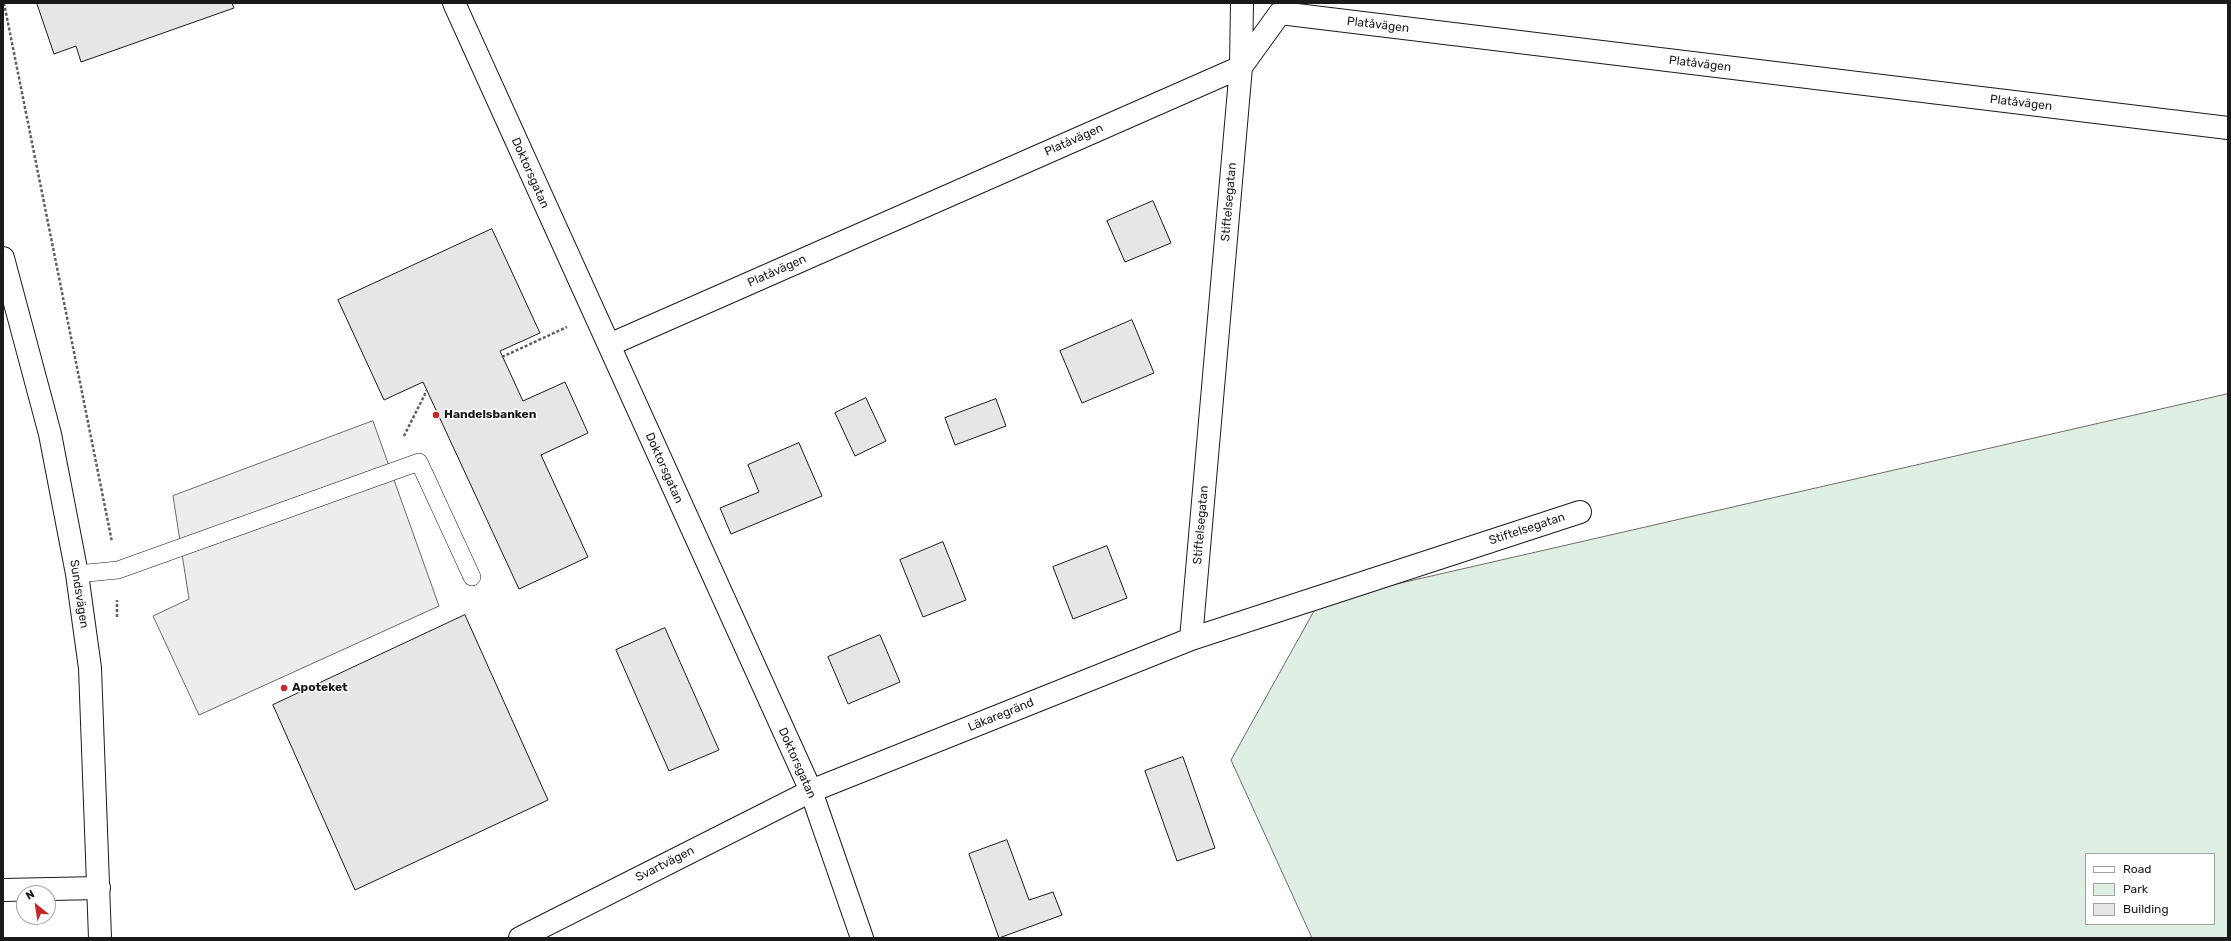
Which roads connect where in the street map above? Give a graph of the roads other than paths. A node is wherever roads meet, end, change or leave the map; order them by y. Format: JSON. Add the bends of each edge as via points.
{"nodes":[{"id":1,"x":454,"y":3,"type":"edge"},
{"id":2,"x":1242,"y":3,"type":"edge"},
{"id":3,"x":1241,"y":67,"type":"junction"},
{"id":4,"x":2228,"y":128,"type":"edge"},
{"id":5,"x":3,"y":258,"type":"edge"},
{"id":6,"x":609,"y":345,"type":"junction"},
{"id":7,"x":1580,"y":512,"type":"dead end"},
{"id":8,"x":77,"y":574,"type":"junction"},
{"id":9,"x":472,"y":577,"type":"dead end"},
{"id":10,"x":1191,"y":639,"type":"junction"},
{"id":11,"x":810,"y":791,"type":"junction"},
{"id":12,"x":100,"y":888,"type":"junction"},
{"id":13,"x":3,"y":890,"type":"edge"},
{"id":14,"x":100,"y":938,"type":"edge"},
{"id":15,"x":520,"y":938,"type":"edge"},
{"id":16,"x":862,"y":938,"type":"edge"}],
"edges":[{"from":1,"to":6,"type":"street","name":"Doktorsgatan"},
{"from":2,"to":3,"type":"street","name":"Stiftelsegatan"},
{"from":3,"to":4,"type":"street","name":"Platåvägen","via":[[1280,13]]},
{"from":3,"to":6,"type":"street","name":"Platåvägen"},
{"from":3,"to":10,"type":"street","name":"Stiftelsegatan"},
{"from":5,"to":8,"type":"street","name":"Sundsvägen","via":[[50,434]]},
{"from":6,"to":11,"type":"street","name":"Doktorsgatan"},
{"from":7,"to":10,"type":"street","name":"Stiftelsegatan"},
{"from":8,"to":9,"type":"lane","via":[[118,570],[419,462]]},
{"from":8,"to":12,"type":"street","name":"Sundsvägen","via":[[90,668]]},
{"from":10,"to":11,"type":"street","name":"Läkaregränd"},
{"from":11,"to":15,"type":"street","name":"Svartvägen"},
{"from":11,"to":16,"type":"street","name":"Doktorsgatan"},
{"from":12,"to":13,"type":"street"},
{"from":12,"to":14,"type":"street","name":"Sundsvägen"}]}
